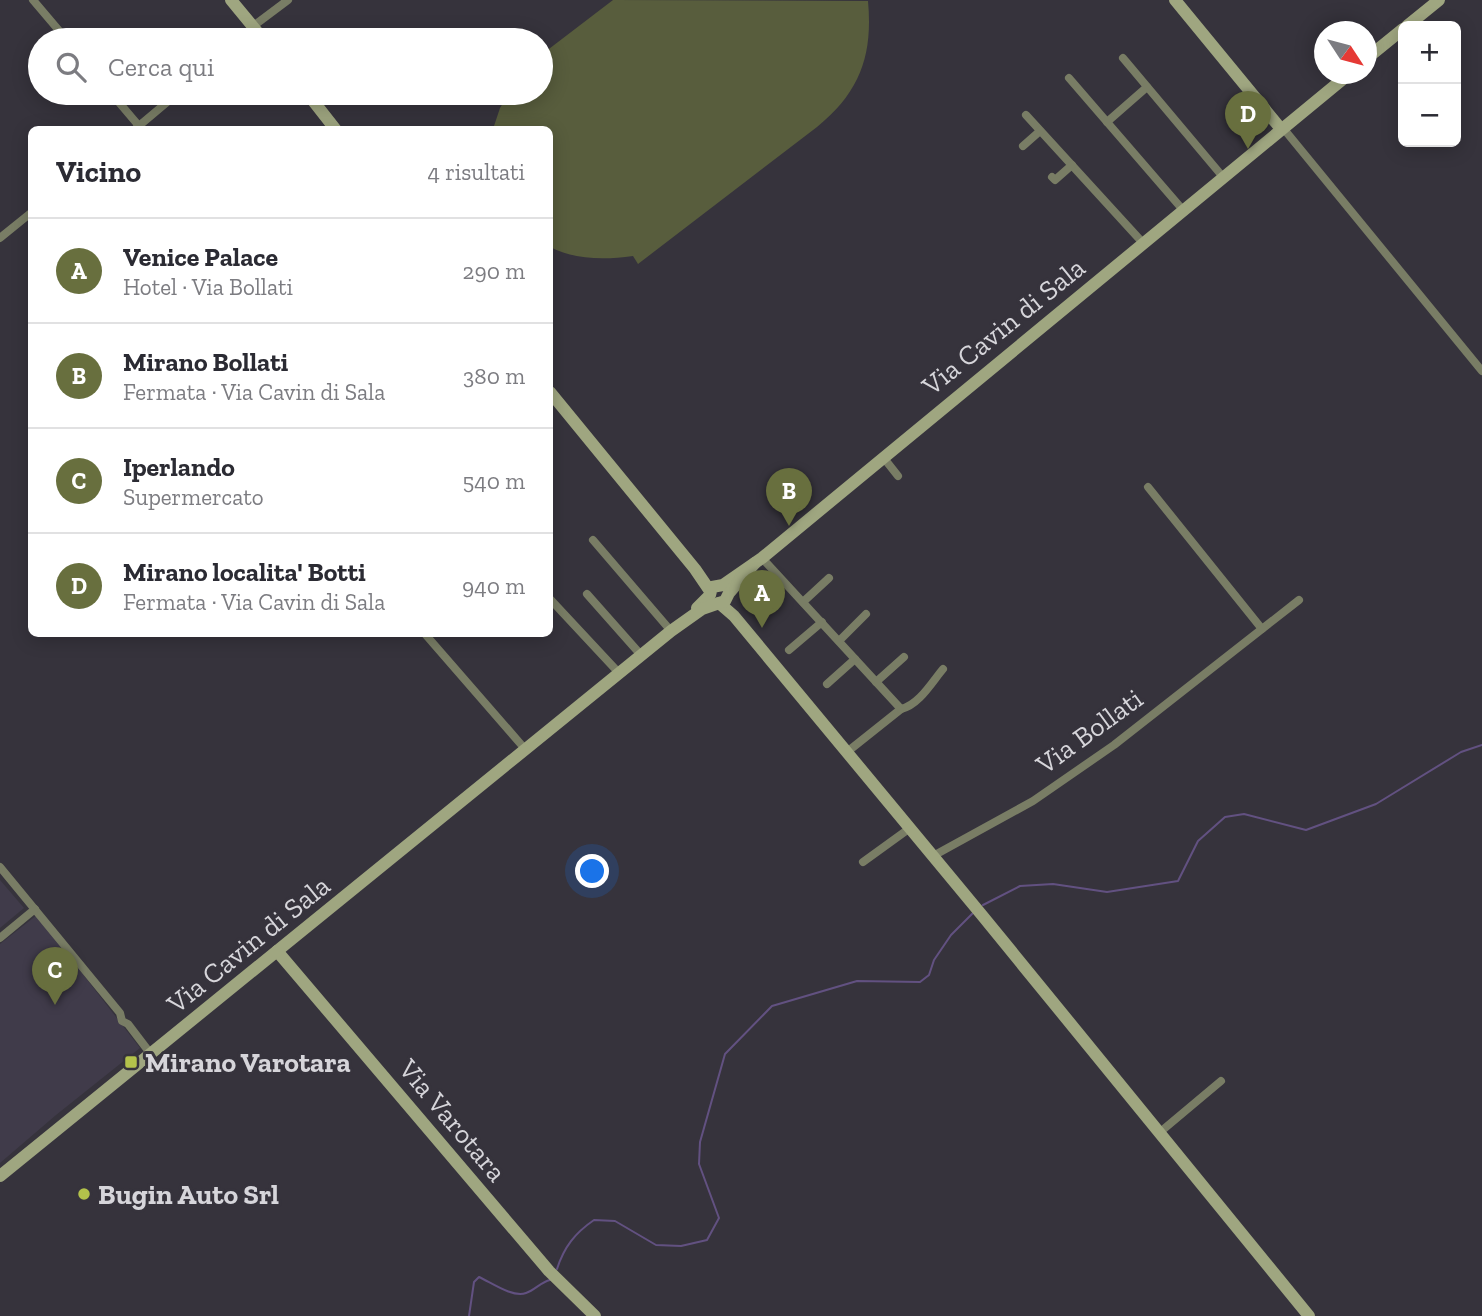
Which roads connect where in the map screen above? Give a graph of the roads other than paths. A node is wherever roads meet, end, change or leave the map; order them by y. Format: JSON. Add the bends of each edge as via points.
{"nodes":[{"id":1,"x":33,"y":0,"type":"edge"},
{"id":2,"x":231,"y":0,"type":"edge"},
{"id":3,"x":288,"y":0,"type":"edge"},
{"id":4,"x":1175,"y":0,"type":"edge"},
{"id":5,"x":1439,"y":0,"type":"edge"},
{"id":6,"x":1414,"y":21,"type":"edge"},
{"id":7,"x":57,"y":28,"type":"edge"},
{"id":8,"x":254,"y":28,"type":"joint"},
{"id":9,"x":1398,"y":34,"type":"edge"},
{"id":10,"x":1377,"y":51,"type":"edge"},
{"id":11,"x":1123,"y":58,"type":"dead end"},
{"id":12,"x":1069,"y":78,"type":"dead end"},
{"id":13,"x":1337,"y":84,"type":"edge"},
{"id":14,"x":1147,"y":87,"type":"junction"},
{"id":15,"x":120,"y":105,"type":"edge"},
{"id":16,"x":164,"y":105,"type":"edge"},
{"id":17,"x":316,"y":105,"type":"edge"},
{"id":18,"x":1026,"y":115,"type":"dead end"},
{"id":19,"x":1107,"y":122,"type":"junction"},
{"id":20,"x":135,"y":126,"type":"edge"},
{"id":21,"x":138,"y":126,"type":"edge"},
{"id":22,"x":333,"y":126,"type":"edge"},
{"id":23,"x":1282,"y":129,"type":"junction"},
{"id":24,"x":1040,"y":131,"type":"junction"},
{"id":25,"x":1023,"y":146,"type":"dead end"},
{"id":26,"x":1072,"y":166,"type":"junction"},
{"id":27,"x":1052,"y":177,"type":"dead end"},
{"id":28,"x":1223,"y":177,"type":"junction"},
{"id":29,"x":1183,"y":210,"type":"junction"},
{"id":30,"x":28,"y":215,"type":"edge"},
{"id":31,"x":0,"y":238,"type":"edge"},
{"id":32,"x":1143,"y":243,"type":"junction"},
{"id":33,"x":1482,"y":371,"type":"edge"},
{"id":34,"x":553,"y":396,"type":"edge"},
{"id":35,"x":883,"y":457,"type":"junction"},
{"id":36,"x":898,"y":476,"type":"dead end"},
{"id":37,"x":1148,"y":487,"type":"dead end"},
{"id":38,"x":593,"y":540,"type":"dead end"},
{"id":39,"x":759,"y":561,"type":"junction"},
{"id":40,"x":829,"y":578,"type":"dead end"},
{"id":41,"x":587,"y":594,"type":"dead end"},
{"id":42,"x":719,"y":594,"type":"junction"},
{"id":43,"x":1299,"y":600,"type":"dead end"},
{"id":44,"x":553,"y":602,"type":"edge"},
{"id":45,"x":803,"y":602,"type":"junction"},
{"id":46,"x":866,"y":614,"type":"dead end"},
{"id":47,"x":822,"y":622,"type":"junction"},
{"id":48,"x":1262,"y":629,"type":"junction"},
{"id":49,"x":671,"y":631,"type":"junction"},
{"id":50,"x":428,"y":637,"type":"edge"},
{"id":51,"x":839,"y":641,"type":"junction"},
{"id":52,"x":789,"y":650,"type":"dead end"},
{"id":53,"x":641,"y":655,"type":"junction"},
{"id":54,"x":904,"y":657,"type":"dead end"},
{"id":55,"x":855,"y":659,"type":"junction"},
{"id":56,"x":943,"y":669,"type":"dead end"},
{"id":57,"x":619,"y":673,"type":"junction"},
{"id":58,"x":876,"y":682,"type":"junction"},
{"id":59,"x":827,"y":684,"type":"dead end"},
{"id":60,"x":901,"y":709,"type":"junction"},
{"id":61,"x":525,"y":749,"type":"junction"},
{"id":62,"x":847,"y":752,"type":"junction"},
{"id":63,"x":910,"y":828,"type":"junction"},
{"id":64,"x":933,"y":856,"type":"junction"},
{"id":65,"x":863,"y":862,"type":"dead end"},
{"id":66,"x":0,"y":867,"type":"edge"},
{"id":67,"x":36,"y":909,"type":"junction"},
{"id":68,"x":0,"y":938,"type":"edge"},
{"id":69,"x":277,"y":951,"type":"junction"},
{"id":70,"x":147,"y":1049,"type":"dead end"},
{"id":71,"x":1221,"y":1081,"type":"dead end"},
{"id":72,"x":1159,"y":1133,"type":"junction"},
{"id":73,"x":0,"y":1176,"type":"edge"},
{"id":74,"x":595,"y":1316,"type":"edge"},
{"id":75,"x":1309,"y":1316,"type":"edge"}],
"edges":[{"from":1,"to":7,"type":"street"},
{"from":2,"to":8,"type":"main road"},
{"from":3,"to":8,"type":"street"},
{"from":4,"to":23,"type":"main road"},
{"from":5,"to":6,"type":"main road"},
{"from":9,"to":10,"type":"main road"},
{"from":11,"to":14,"type":"street"},
{"from":12,"to":19,"type":"street"},
{"from":13,"to":23,"type":"main road","name":"Via Cavin di Sala"},
{"from":14,"to":19,"type":"street"},
{"from":14,"to":28,"type":"street"},
{"from":15,"to":20,"type":"street"},
{"from":16,"to":21,"type":"street"},
{"from":17,"to":22,"type":"main road"},
{"from":18,"to":24,"type":"street"},
{"from":19,"to":29,"type":"street"},
{"from":23,"to":28,"type":"main road","name":"Via Cavin di Sala"},
{"from":23,"to":33,"type":"street"},
{"from":24,"to":25,"type":"street"},
{"from":24,"to":26,"type":"street"},
{"from":26,"to":27,"type":"street","via":[[1055,180]]},
{"from":26,"to":32,"type":"street"},
{"from":28,"to":29,"type":"main road","name":"Via Cavin di Sala"},
{"from":29,"to":32,"type":"main road","name":"Via Cavin di Sala"},
{"from":30,"to":31,"type":"street"},
{"from":32,"to":35,"type":"main road","name":"Via Cavin di Sala"},
{"from":34,"to":42,"type":"main road"},
{"from":35,"to":36,"type":"street"},
{"from":35,"to":39,"type":"main road","name":"Via Cavin di Sala"},
{"from":37,"to":48,"type":"street"},
{"from":38,"to":49,"type":"street"},
{"from":39,"to":42,"type":"main road","name":"Via Cavin di Sala"},
{"from":39,"to":45,"type":"street"},
{"from":40,"to":45,"type":"street"},
{"from":41,"to":53,"type":"street"},
{"from":42,"to":49,"type":"main road","name":"Via Cavin di Sala"},
{"from":42,"to":62,"type":"main road"},
{"from":43,"to":48,"type":"street","name":"Via Bollati"},
{"from":44,"to":57,"type":"street"},
{"from":45,"to":47,"type":"street"},
{"from":46,"to":51,"type":"street"},
{"from":47,"to":51,"type":"street"},
{"from":47,"to":52,"type":"street"},
{"from":48,"to":64,"type":"street","name":"Via Bollati","via":[[1120,741],[1033,801]]},
{"from":49,"to":53,"type":"main road","name":"Via Cavin di Sala"},
{"from":50,"to":61,"type":"street"},
{"from":51,"to":55,"type":"street"},
{"from":53,"to":57,"type":"main road","name":"Via Cavin di Sala"},
{"from":54,"to":58,"type":"street"},
{"from":55,"to":58,"type":"street"},
{"from":55,"to":59,"type":"street"},
{"from":56,"to":60,"type":"street","via":[[916,701]]},
{"from":57,"to":61,"type":"main road","name":"Via Cavin di Sala"},
{"from":58,"to":60,"type":"street"},
{"from":60,"to":62,"type":"street"},
{"from":61,"to":69,"type":"main road","name":"Via Cavin di Sala"},
{"from":62,"to":63,"type":"main road"},
{"from":63,"to":64,"type":"main road"},
{"from":63,"to":65,"type":"street"},
{"from":64,"to":72,"type":"main road"},
{"from":66,"to":67,"type":"street"},
{"from":67,"to":68,"type":"street"},
{"from":67,"to":70,"type":"street"},
{"from":69,"to":73,"type":"main road","name":"Via Cavin di Sala"},
{"from":69,"to":74,"type":"main road","name":"Via Varotara","via":[[553,1275]]},
{"from":71,"to":72,"type":"street"},
{"from":72,"to":75,"type":"main road"}]}
